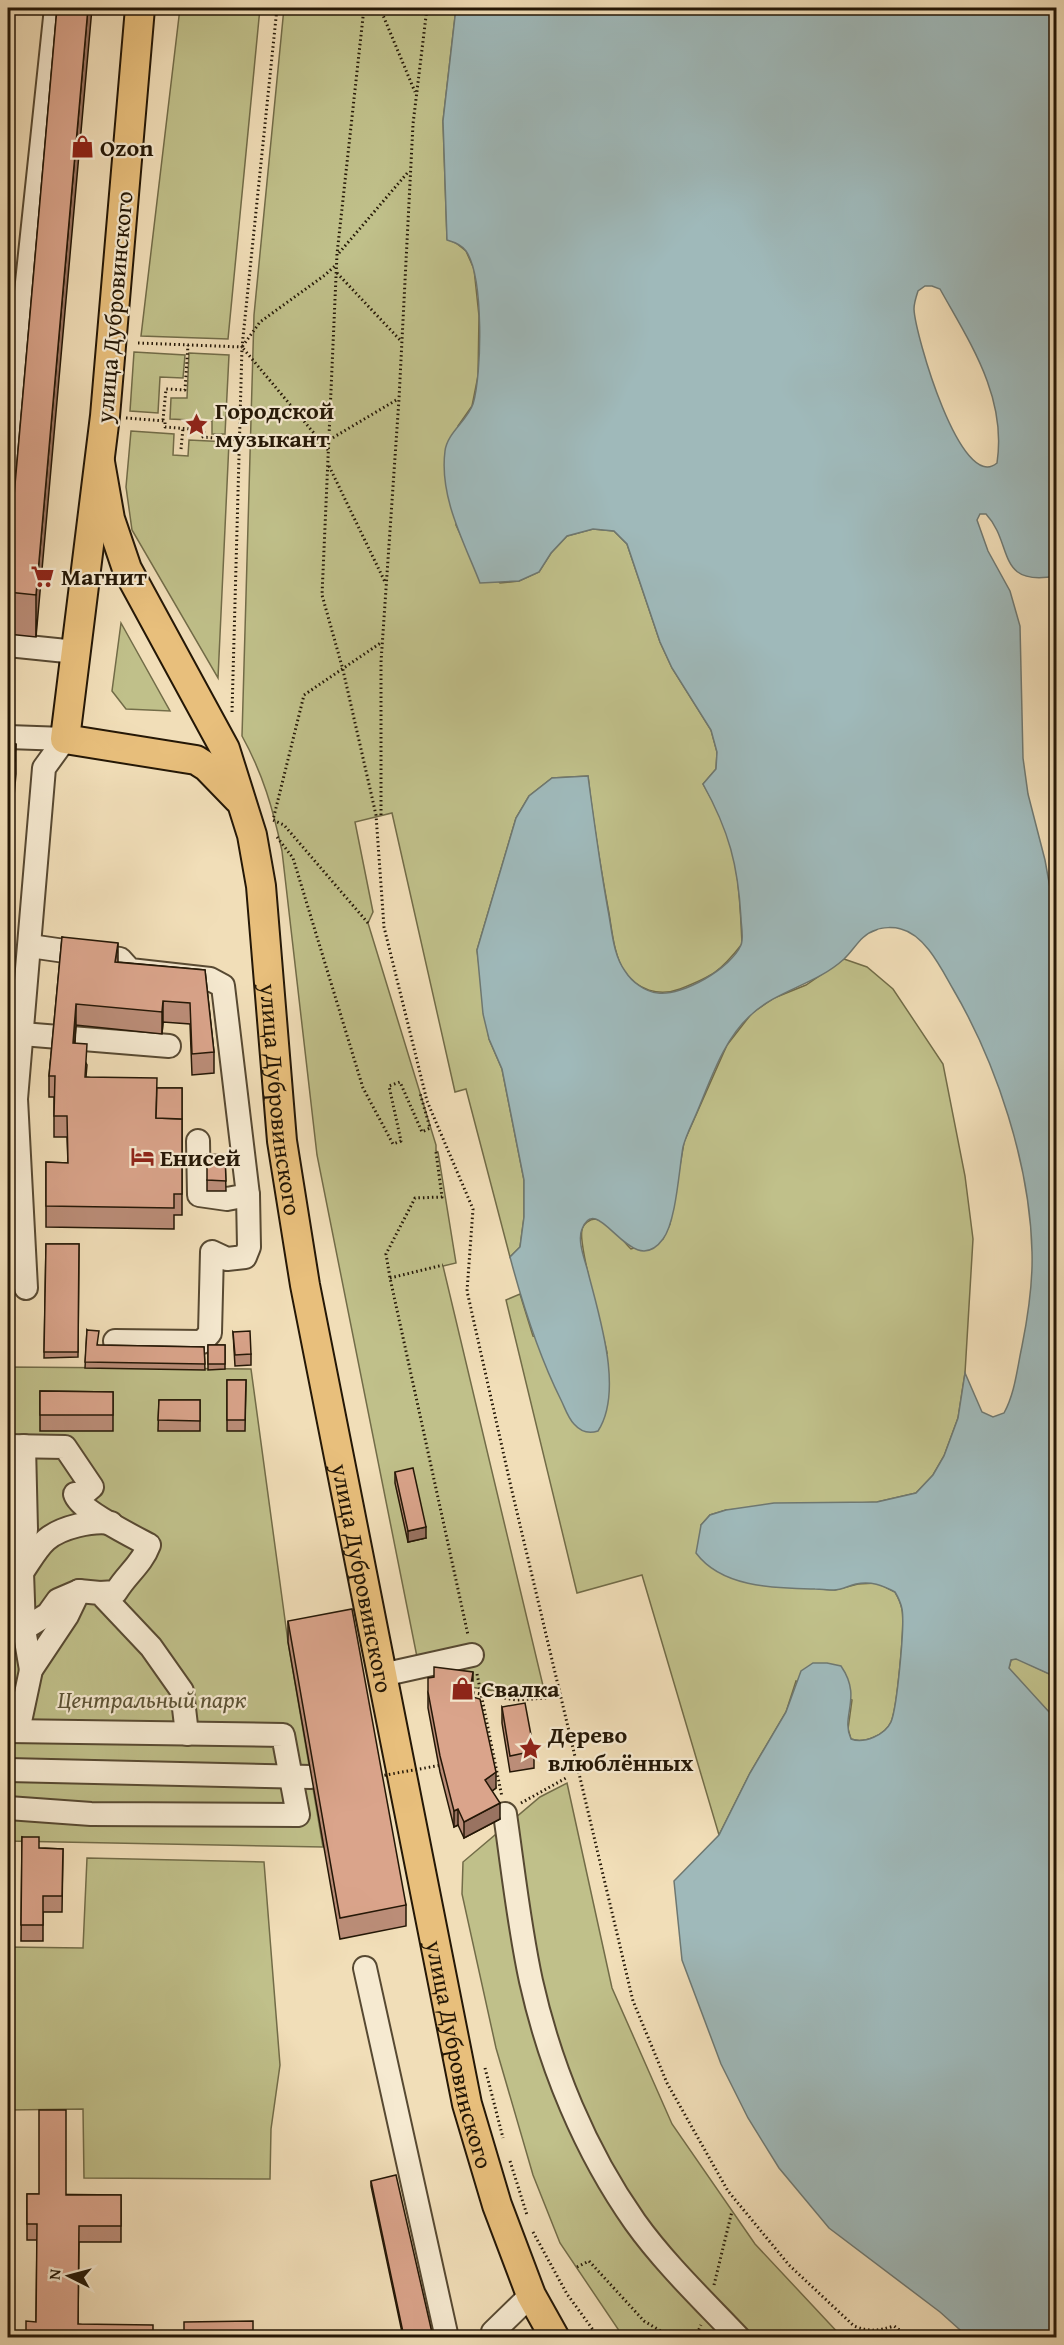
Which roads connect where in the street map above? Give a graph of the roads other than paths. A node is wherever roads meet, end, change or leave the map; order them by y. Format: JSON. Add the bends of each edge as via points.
{"nodes":[{"id":1,"x":56,"y":8,"type":"edge"},
{"id":2,"x":140,"y":8,"type":"edge"},
{"id":3,"x":8,"y":462,"type":"edge"},
{"id":4,"x":100,"y":462,"type":"junction"},
{"id":5,"x":8,"y":645,"type":"edge"},
{"id":6,"x":76,"y":652,"type":"junction"},
{"id":7,"x":8,"y":737,"type":"edge"},
{"id":8,"x":65,"y":739,"type":"junction"},
{"id":9,"x":242,"y":803,"type":"junction"},
{"id":10,"x":30,"y":946,"type":"junction"},
{"id":11,"x":22,"y":1034,"type":"junction"},
{"id":12,"x":169,"y":1046,"type":"dead end"},
{"id":13,"x":12,"y":1099,"type":"edge"},
{"id":14,"x":198,"y":1141,"type":"dead end"},
{"id":15,"x":248,"y":1195,"type":"junction"},
{"id":16,"x":26,"y":1288,"type":"dead end"},
{"id":17,"x":115,"y":1341,"type":"dead end"},
{"id":18,"x":16,"y":1446,"type":"edge"},
{"id":19,"x":111,"y":1523,"type":"junction"},
{"id":20,"x":22,"y":1572,"type":"junction"},
{"id":21,"x":90,"y":1592,"type":"junction"},
{"id":22,"x":8,"y":1602,"type":"edge"},
{"id":23,"x":8,"y":1609,"type":"edge"},
{"id":24,"x":16,"y":1625,"type":"edge"},
{"id":25,"x":472,"y":1655,"type":"road end"},
{"id":26,"x":31,"y":1670,"type":"junction"},
{"id":27,"x":382,"y":1675,"type":"junction"},
{"id":28,"x":13,"y":1731,"type":"edge"},
{"id":29,"x":186,"y":1734,"type":"junction"},
{"id":30,"x":8,"y":1770,"type":"edge"},
{"id":31,"x":300,"y":1777,"type":"junction"},
{"id":32,"x":8,"y":1808,"type":"edge"},
{"id":33,"x":505,"y":1814,"type":"road end"},
{"id":34,"x":365,"y":1968,"type":"dead end"},
{"id":35,"x":531,"y":2295,"type":"junction"},
{"id":36,"x":447,"y":2337,"type":"edge"},
{"id":37,"x":494,"y":2337,"type":"edge"},
{"id":38,"x":555,"y":2337,"type":"edge"},
{"id":39,"x":739,"y":2337,"type":"edge"}],
"edges":[{"from":1,"to":3,"type":"street"},
{"from":2,"to":4,"type":"main road","name":"улица Дубровинского"},
{"from":4,"to":6,"type":"main road","name":"улица Дубровинского"},
{"from":4,"to":9,"type":"main road","name":"улица Дубровинского","via":[[110,519],[128,568],[225,749]]},
{"from":5,"to":6,"type":"street"},
{"from":6,"to":8,"type":"main road","name":"улица Дубровинского"},
{"from":7,"to":8,"type":"street"},
{"from":8,"to":9,"type":"main road","name":"улица Дубровинского","via":[[196,760]]},
{"from":8,"to":10,"type":"street","name":"улица Дубровинского","via":[[44,768]]},
{"from":9,"to":27,"type":"main road","name":"улица Дубровинского","via":[[261,886],[282,1141]]},
{"from":10,"to":11,"type":"street","name":"улица Дубровинского"},
{"from":10,"to":15,"type":"street","via":[[120,959],[130,970],[210,979],[223,986]]},
{"from":11,"to":12,"type":"street"},
{"from":11,"to":13,"type":"street","name":"улица Дубровинского"},
{"from":13,"to":16,"type":"street","name":"улица Дубровинского"},
{"from":14,"to":15,"type":"street","via":[[199,1195],[227,1199]]},
{"from":15,"to":17,"type":"street","via":[[249,1247],[245,1257],[227,1259],[212,1252],[210,1333],[202,1342]]},
{"from":18,"to":19,"type":"street","via":[[65,1447],[93,1487],[75,1494],[76,1500]]},
{"from":18,"to":20,"type":"street","via":[[26,1528]]},
{"from":19,"to":20,"type":"street","via":[[103,1521],[72,1528],[47,1539]]},
{"from":19,"to":21,"type":"street","via":[[149,1545],[144,1558],[116,1592]]},
{"from":20,"to":24,"type":"street"},
{"from":21,"to":24,"type":"street","via":[[58,1600],[48,1614]]},
{"from":21,"to":26,"type":"street","via":[[67,1616]]},
{"from":21,"to":29,"type":"street","via":[[151,1647],[182,1692]]},
{"from":22,"to":23,"type":"street"},
{"from":24,"to":26,"type":"street"},
{"from":25,"to":27,"type":"street"},
{"from":26,"to":28,"type":"street"},
{"from":27,"to":35,"type":"main road","name":"улица Дубровинского","via":[[467,2104],[497,2205]]},
{"from":28,"to":29,"type":"street"},
{"from":29,"to":31,"type":"street","via":[[283,1735]]},
{"from":30,"to":31,"type":"street"},
{"from":31,"to":32,"type":"street","via":[[298,1815],[91,1814]]},
{"from":33,"to":39,"type":"street","via":[[531,1981],[553,2057],[586,2142],[635,2222]]},
{"from":34,"to":36,"type":"street"},
{"from":35,"to":37,"type":"street","via":[[493,2332]]},
{"from":35,"to":38,"type":"main road","name":"улица Дубровинского"}]}
